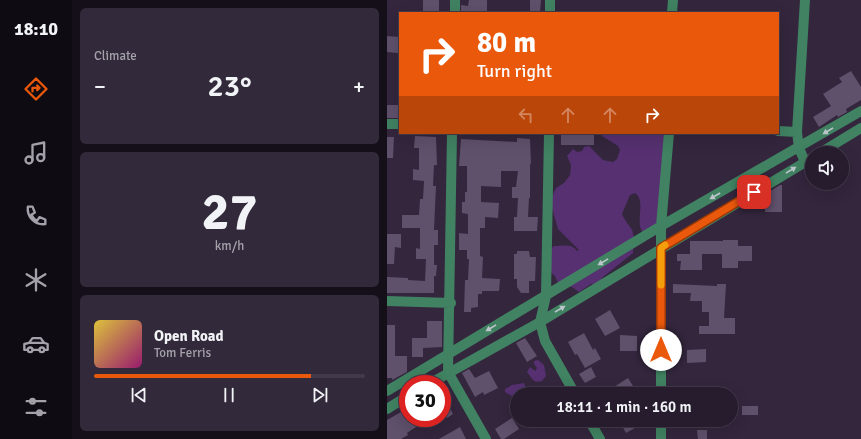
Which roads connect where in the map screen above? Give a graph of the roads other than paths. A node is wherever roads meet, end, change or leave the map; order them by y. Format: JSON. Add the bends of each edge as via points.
{"nodes":[{"id":1,"x":455,"y":0,"type":"edge"},
{"id":2,"x":550,"y":0,"type":"edge"},
{"id":3,"x":673,"y":0,"type":"edge"},
{"id":4,"x":805,"y":0,"type":"edge"},
{"id":5,"x":455,"y":12,"type":"edge"},
{"id":6,"x":550,"y":12,"type":"edge"},
{"id":7,"x":672,"y":12,"type":"edge"},
{"id":8,"x":861,"y":110,"type":"edge"},
{"id":9,"x":387,"y":124,"type":"edge"},
{"id":10,"x":399,"y":124,"type":"edge"},
{"id":11,"x":861,"y":128,"type":"edge"},
{"id":12,"x":779,"y":131,"type":"edge"},
{"id":13,"x":797,"y":132,"type":"junction"},
{"id":14,"x":453,"y":134,"type":"edge"},
{"id":15,"x":549,"y":134,"type":"edge"},
{"id":16,"x":669,"y":134,"type":"edge"},
{"id":17,"x":831,"y":146,"type":"edge"},
{"id":18,"x":799,"y":148,"type":"junction"},
{"id":19,"x":805,"y":155,"type":"edge"},
{"id":20,"x":805,"y":162,"type":"edge"},
{"id":21,"x":661,"y":226,"type":"junction"},
{"id":22,"x":661,"y":248,"type":"junction"},
{"id":23,"x":546,"y":296,"type":"junction"},
{"id":24,"x":387,"y":301,"type":"edge"},
{"id":25,"x":451,"y":303,"type":"junction"},
{"id":26,"x":540,"y":322,"type":"junction"},
{"id":27,"x":450,"y":353,"type":"junction"},
{"id":28,"x":448,"y":372,"type":"junction"},
{"id":29,"x":443,"y":375,"type":"edge"},
{"id":30,"x":571,"y":387,"type":"edge"},
{"id":31,"x":661,"y":387,"type":"edge"},
{"id":32,"x":387,"y":391,"type":"edge"},
{"id":33,"x":399,"y":402,"type":"edge"},
{"id":34,"x":387,"y":409,"type":"edge"},
{"id":35,"x":593,"y":427,"type":"edge"},
{"id":36,"x":661,"y":427,"type":"edge"},
{"id":37,"x":486,"y":439,"type":"edge"},
{"id":38,"x":600,"y":439,"type":"edge"},
{"id":39,"x":661,"y":439,"type":"edge"}],
"edges":[{"from":1,"to":5,"type":"street"},
{"from":2,"to":6,"type":"street"},
{"from":3,"to":7,"type":"street"},
{"from":4,"to":13,"type":"street"},
{"from":8,"to":18,"type":"street","one_way":true},
{"from":9,"to":10,"type":"street"},
{"from":11,"to":17,"type":"street"},
{"from":12,"to":13,"type":"street"},
{"from":13,"to":18,"type":"street"},
{"from":14,"to":25,"type":"street"},
{"from":15,"to":23,"type":"street"},
{"from":16,"to":21,"type":"street"},
{"from":18,"to":19,"type":"street"},
{"from":18,"to":21,"type":"street","one_way":true},
{"from":22,"to":20,"type":"street","one_way":true},
{"from":21,"to":22,"type":"street"},
{"from":21,"to":23,"type":"street","one_way":true},
{"from":26,"to":22,"type":"street","one_way":true},
{"from":22,"to":31,"type":"street"},
{"from":23,"to":26,"type":"street"},
{"from":23,"to":27,"type":"street","one_way":true},
{"from":24,"to":25,"type":"street"},
{"from":25,"to":27,"type":"street"},
{"from":26,"to":28,"type":"street"},
{"from":26,"to":30,"type":"street","via":[[545,342]]},
{"from":27,"to":28,"type":"street"},
{"from":27,"to":32,"type":"street"},
{"from":28,"to":29,"type":"street"},
{"from":28,"to":37,"type":"street"},
{"from":33,"to":34,"type":"street"},
{"from":35,"to":38,"type":"street"},
{"from":36,"to":39,"type":"street"}]}
